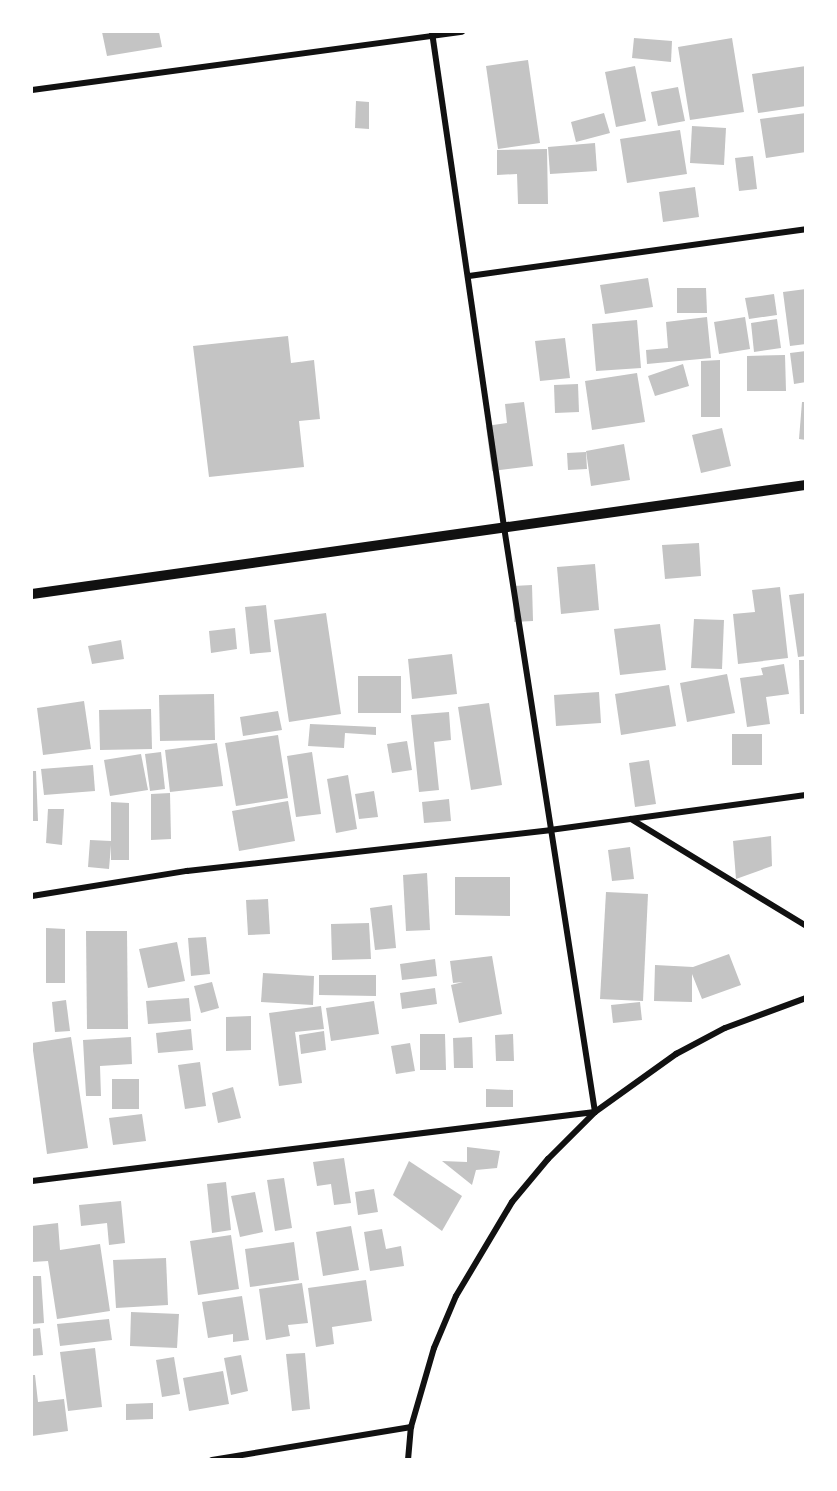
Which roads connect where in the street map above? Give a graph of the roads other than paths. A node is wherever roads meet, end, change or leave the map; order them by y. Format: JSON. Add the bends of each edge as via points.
{"nodes":[{"id":1,"x":462,"y":32,"type":"edge"},
{"id":2,"x":433,"y":33,"type":"edge"},
{"id":3,"x":32,"y":90,"type":"edge"},
{"id":4,"x":806,"y":229,"type":"edge"},
{"id":5,"x":469,"y":276,"type":"junction"},
{"id":6,"x":806,"y":485,"type":"edge"},
{"id":7,"x":504,"y":527,"type":"junction"},
{"id":8,"x":32,"y":594,"type":"edge"},
{"id":9,"x":806,"y":795,"type":"edge"},
{"id":10,"x":630,"y":819,"type":"junction"},
{"id":11,"x":550,"y":830,"type":"junction"},
{"id":12,"x":32,"y":896,"type":"edge"},
{"id":13,"x":806,"y":926,"type":"edge"},
{"id":14,"x":806,"y":998,"type":"edge"},
{"id":15,"x":595,"y":1112,"type":"junction"},
{"id":16,"x":32,"y":1181,"type":"edge"},
{"id":17,"x":411,"y":1427,"type":"junction"},
{"id":18,"x":212,"y":1460,"type":"edge"},
{"id":19,"x":408,"y":1460,"type":"edge"}],
"edges":[{"from":1,"to":2,"type":"street"},
{"from":2,"to":3,"type":"street"},
{"from":2,"to":5,"type":"street"},
{"from":4,"to":5,"type":"street"},
{"from":5,"to":7,"type":"street"},
{"from":6,"to":7,"type":"street"},
{"from":7,"to":8,"type":"street"},
{"from":7,"to":11,"type":"street"},
{"from":9,"to":10,"type":"street"},
{"from":10,"to":11,"type":"street"},
{"from":10,"to":13,"type":"street"},
{"from":11,"to":12,"type":"street","via":[[187,871]]},
{"from":11,"to":15,"type":"street"},
{"from":14,"to":15,"type":"street","via":[[725,1028],[676,1054]]},
{"from":15,"to":16,"type":"street"},
{"from":15,"to":17,"type":"street","via":[[512,1202],[482,1248],[434,1348]]},
{"from":17,"to":18,"type":"street"},
{"from":17,"to":19,"type":"street"}]}
